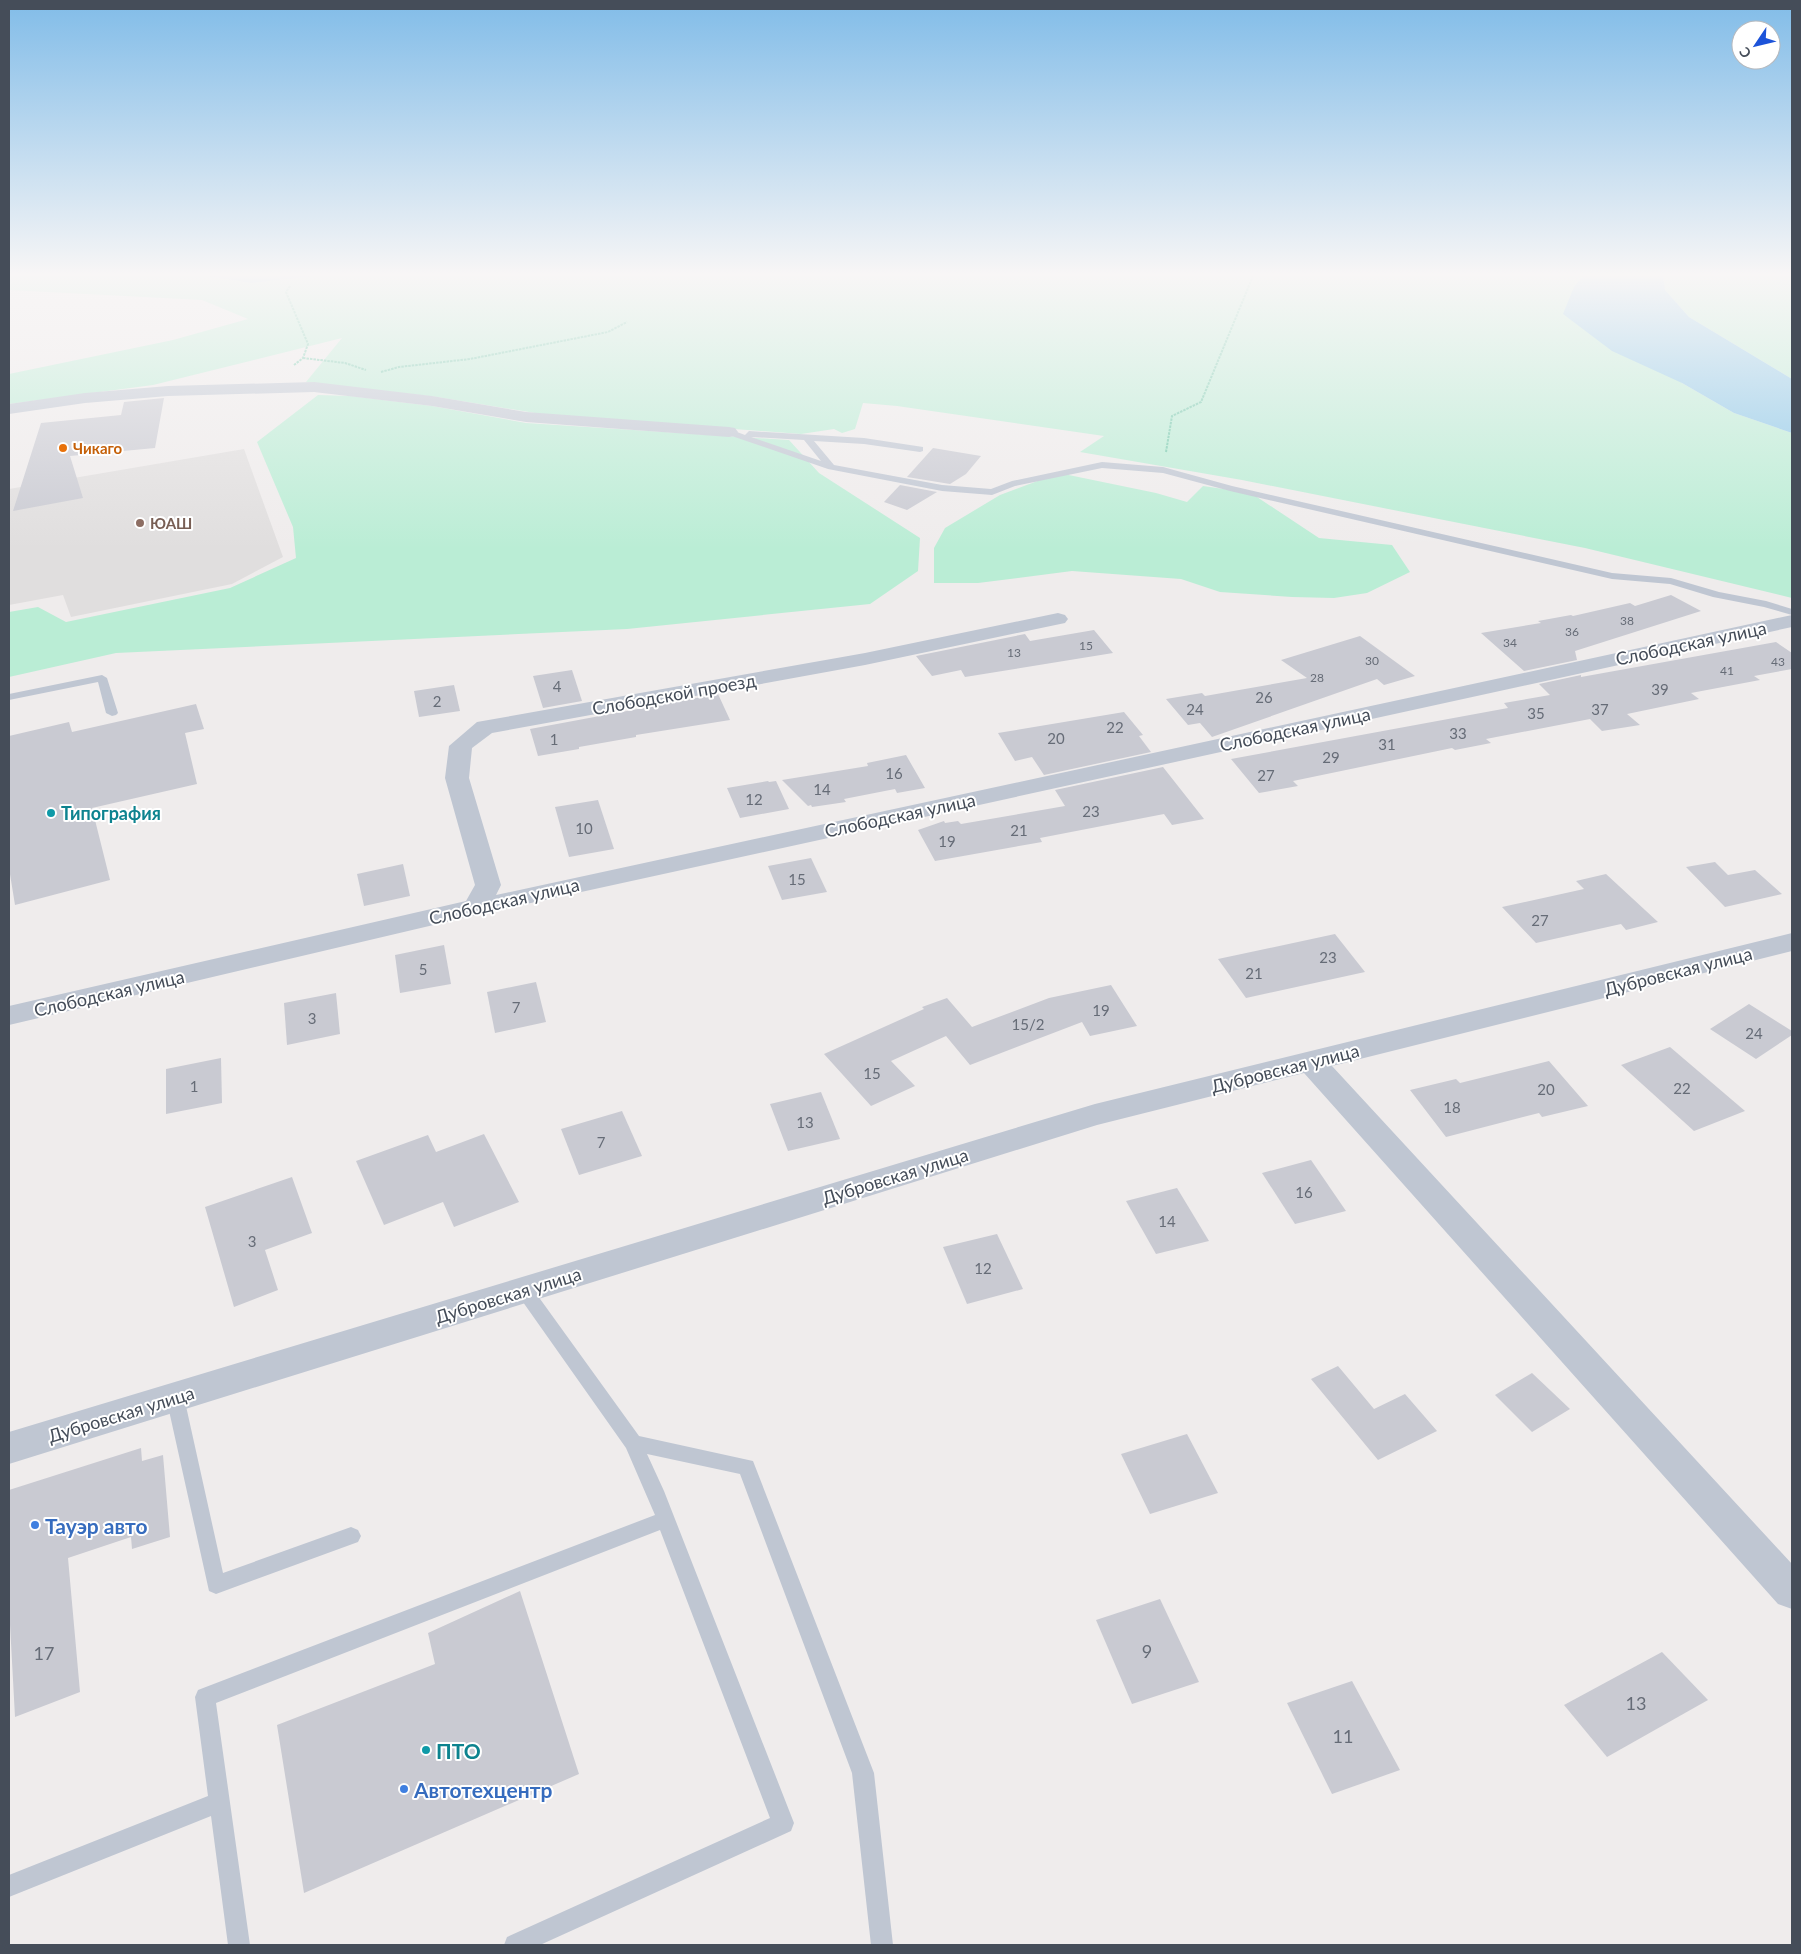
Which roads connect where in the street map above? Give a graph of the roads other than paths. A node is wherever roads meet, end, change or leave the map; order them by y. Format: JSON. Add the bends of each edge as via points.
{"nodes":[{"id":1,"x":9,"y":409,"type":"edge"},
{"id":2,"x":728,"y":432,"type":"junction"},
{"id":3,"x":806,"y":437,"type":"junction"},
{"id":4,"x":920,"y":449,"type":"dead end"},
{"id":5,"x":832,"y":467,"type":"junction"},
{"id":6,"x":1792,"y":612,"type":"edge"},
{"id":7,"x":1058,"y":619,"type":"dead end"},
{"id":8,"x":1792,"y":621,"type":"edge"},
{"id":9,"x":9,"y":697,"type":"edge"},
{"id":10,"x":112,"y":713,"type":"dead end"},
{"id":11,"x":476,"y":907,"type":"junction"},
{"id":12,"x":1792,"y":942,"type":"edge"},
{"id":13,"x":9,"y":1016,"type":"edge"},
{"id":14,"x":1311,"y":1062,"type":"junction"},
{"id":15,"x":524,"y":1290,"type":"junction"},
{"id":16,"x":175,"y":1397,"type":"junction"},
{"id":17,"x":633,"y":1443,"type":"junction"},
{"id":18,"x":9,"y":1448,"type":"edge"},
{"id":19,"x":666,"y":1519,"type":"junction"},
{"id":20,"x":351,"y":1536,"type":"dead end"},
{"id":21,"x":1792,"y":1591,"type":"edge"},
{"id":22,"x":219,"y":1802,"type":"junction"},
{"id":23,"x":9,"y":1886,"type":"edge"},
{"id":24,"x":239,"y":1945,"type":"edge"},
{"id":25,"x":514,"y":1945,"type":"edge"},
{"id":26,"x":882,"y":1945,"type":"edge"}],
"edges":[{"from":1,"to":2,"type":"street","via":[[168,391],[314,387],[432,401],[526,417]]},
{"from":2,"to":3,"type":"lane"},
{"from":2,"to":5,"type":"lane"},
{"from":3,"to":4,"type":"lane"},
{"from":3,"to":5,"type":"lane"},
{"from":5,"to":6,"type":"lane","via":[[942,488],[992,492],[1012,484],[1102,465],[1163,470],[1602,573],[1671,581]]},
{"from":7,"to":11,"type":"street","name":"Слободской проезд","via":[[855,661],[485,727],[461,746],[457,778],[488,885]]},
{"from":8,"to":11,"type":"street","name":"Слободская улица"},
{"from":9,"to":10,"type":"lane","via":[[102,678]]},
{"from":11,"to":13,"type":"street","name":"Слободская улица"},
{"from":12,"to":14,"type":"street","name":"Дубровская улица"},
{"from":14,"to":15,"type":"street","name":"Дубровская улица","via":[[1095,1114]]},
{"from":14,"to":21,"type":"street"},
{"from":15,"to":16,"type":"street","name":"Дубровская улица"},
{"from":15,"to":17,"type":"lane"},
{"from":16,"to":18,"type":"street","name":"Дубровская улица"},
{"from":16,"to":20,"type":"lane","via":[[216,1585]]},
{"from":17,"to":19,"type":"lane"},
{"from":17,"to":26,"type":"lane","via":[[746,1468],[863,1773]]},
{"from":19,"to":22,"type":"lane","via":[[205,1697]]},
{"from":19,"to":25,"type":"lane","via":[[783,1823]]},
{"from":22,"to":23,"type":"lane"},
{"from":22,"to":24,"type":"lane"}]}
